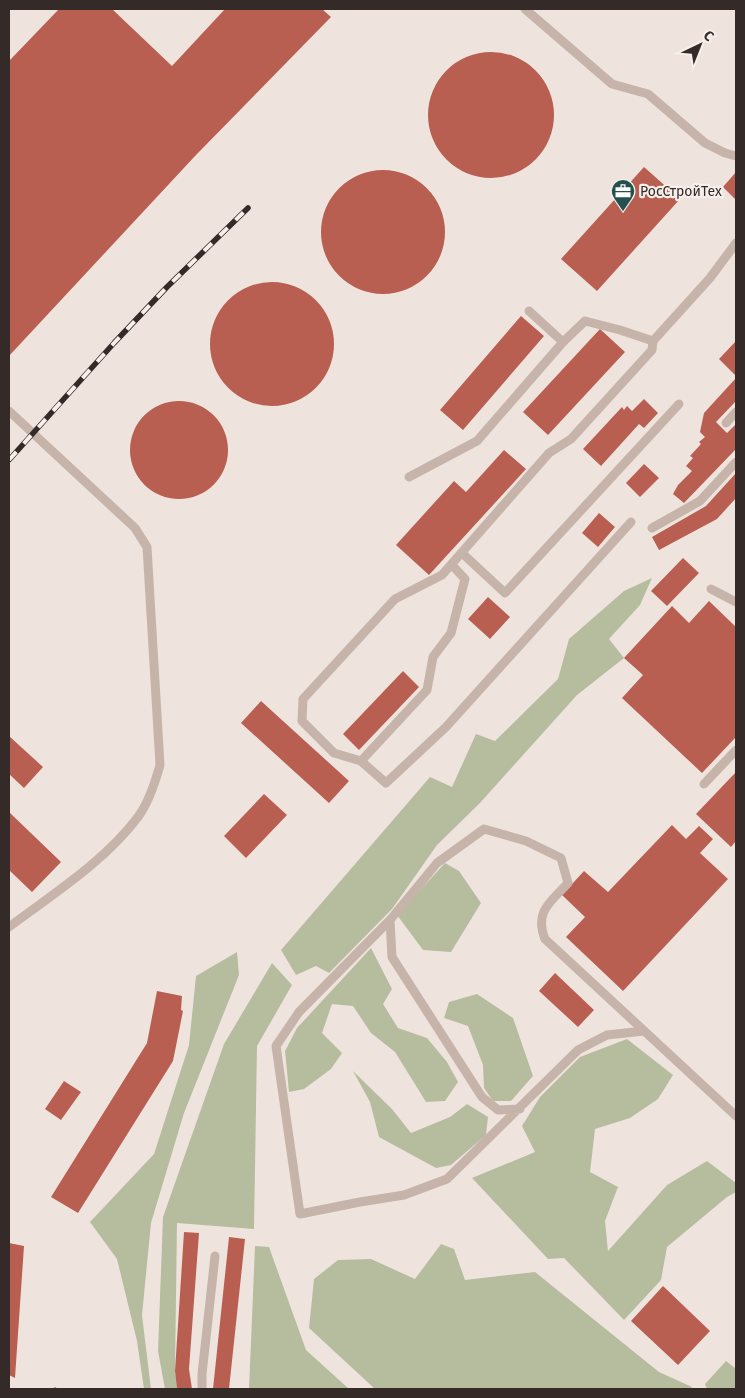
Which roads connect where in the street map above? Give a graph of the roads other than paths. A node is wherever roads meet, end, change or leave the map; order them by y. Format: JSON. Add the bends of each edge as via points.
{"nodes":[{"id":1,"x":525,"y":9,"type":"edge"},
{"id":2,"x":736,"y":156,"type":"edge"},
{"id":3,"x":736,"y":243,"type":"edge"},
{"id":4,"x":530,"y":311,"type":"dead end"},
{"id":5,"x":653,"y":341,"type":"junction"},
{"id":6,"x":563,"y":342,"type":"junction"},
{"id":7,"x":679,"y":404,"type":"dead end"},
{"id":8,"x":9,"y":411,"type":"edge"},
{"id":9,"x":736,"y":412,"type":"edge"},
{"id":10,"x":726,"y":423,"type":"dead end"},
{"id":11,"x":736,"y":462,"type":"edge"},
{"id":12,"x":409,"y":477,"type":"dead end"},
{"id":13,"x":631,"y":522,"type":"dead end"},
{"id":14,"x":652,"y":528,"type":"dead end"},
{"id":15,"x":462,"y":553,"type":"junction"},
{"id":16,"x":452,"y":565,"type":"junction"},
{"id":17,"x":711,"y":589,"type":"dead end"},
{"id":18,"x":736,"y":602,"type":"edge"},
{"id":19,"x":736,"y":750,"type":"edge"},
{"id":20,"x":361,"y":761,"type":"junction"},
{"id":21,"x":704,"y":784,"type":"dead end"},
{"id":22,"x":390,"y":920,"type":"junction"},
{"id":23,"x":9,"y":927,"type":"edge"},
{"id":24,"x":644,"y":1031,"type":"junction"},
{"id":25,"x":520,"y":1108,"type":"junction"},
{"id":26,"x":736,"y":1116,"type":"edge"},
{"id":27,"x":215,"y":1256,"type":"dead end"},
{"id":28,"x":202,"y":1389,"type":"edge"}],
"edges":[{"from":1,"to":2,"type":"lane","via":[[612,84],[648,94],[705,142]]},
{"from":3,"to":5,"type":"lane","via":[[710,278]]},
{"from":4,"to":6,"type":"lane"},
{"from":5,"to":6,"type":"lane","via":[[585,321]]},
{"from":5,"to":15,"type":"lane","via":[[652,350],[571,439],[549,453]]},
{"from":6,"to":12,"type":"lane","via":[[477,442]]},
{"from":7,"to":15,"type":"lane","via":[[505,592]]},
{"from":8,"to":23,"type":"lane","via":[[135,528],[147,547],[160,764],[153,788],[138,816],[118,841],[78,876]]},
{"from":9,"to":10,"type":"lane"},
{"from":11,"to":14,"type":"lane","via":[[700,500]]},
{"from":13,"to":20,"type":"lane","via":[[446,728],[386,783]]},
{"from":15,"to":16,"type":"lane"},
{"from":16,"to":20,"type":"lane","via":[[465,579],[451,633],[433,657],[427,690]]},
{"from":16,"to":20,"type":"lane","via":[[442,576],[395,599],[303,699],[302,721],[334,753]]},
{"from":17,"to":18,"type":"lane"},
{"from":19,"to":21,"type":"lane"},
{"from":22,"to":24,"type":"lane","via":[[437,863],[484,830],[526,841],[561,858],[568,882],[541,918],[545,939]]},
{"from":22,"to":25,"type":"lane","via":[[392,957],[482,1097],[498,1110]]},
{"from":22,"to":25,"type":"lane","via":[[299,1012],[276,1046],[300,1214],[404,1195],[447,1179]]},
{"from":24,"to":25,"type":"lane","via":[[607,1035],[578,1050]]},
{"from":24,"to":26,"type":"lane"},
{"from":27,"to":28,"type":"lane"}]}
